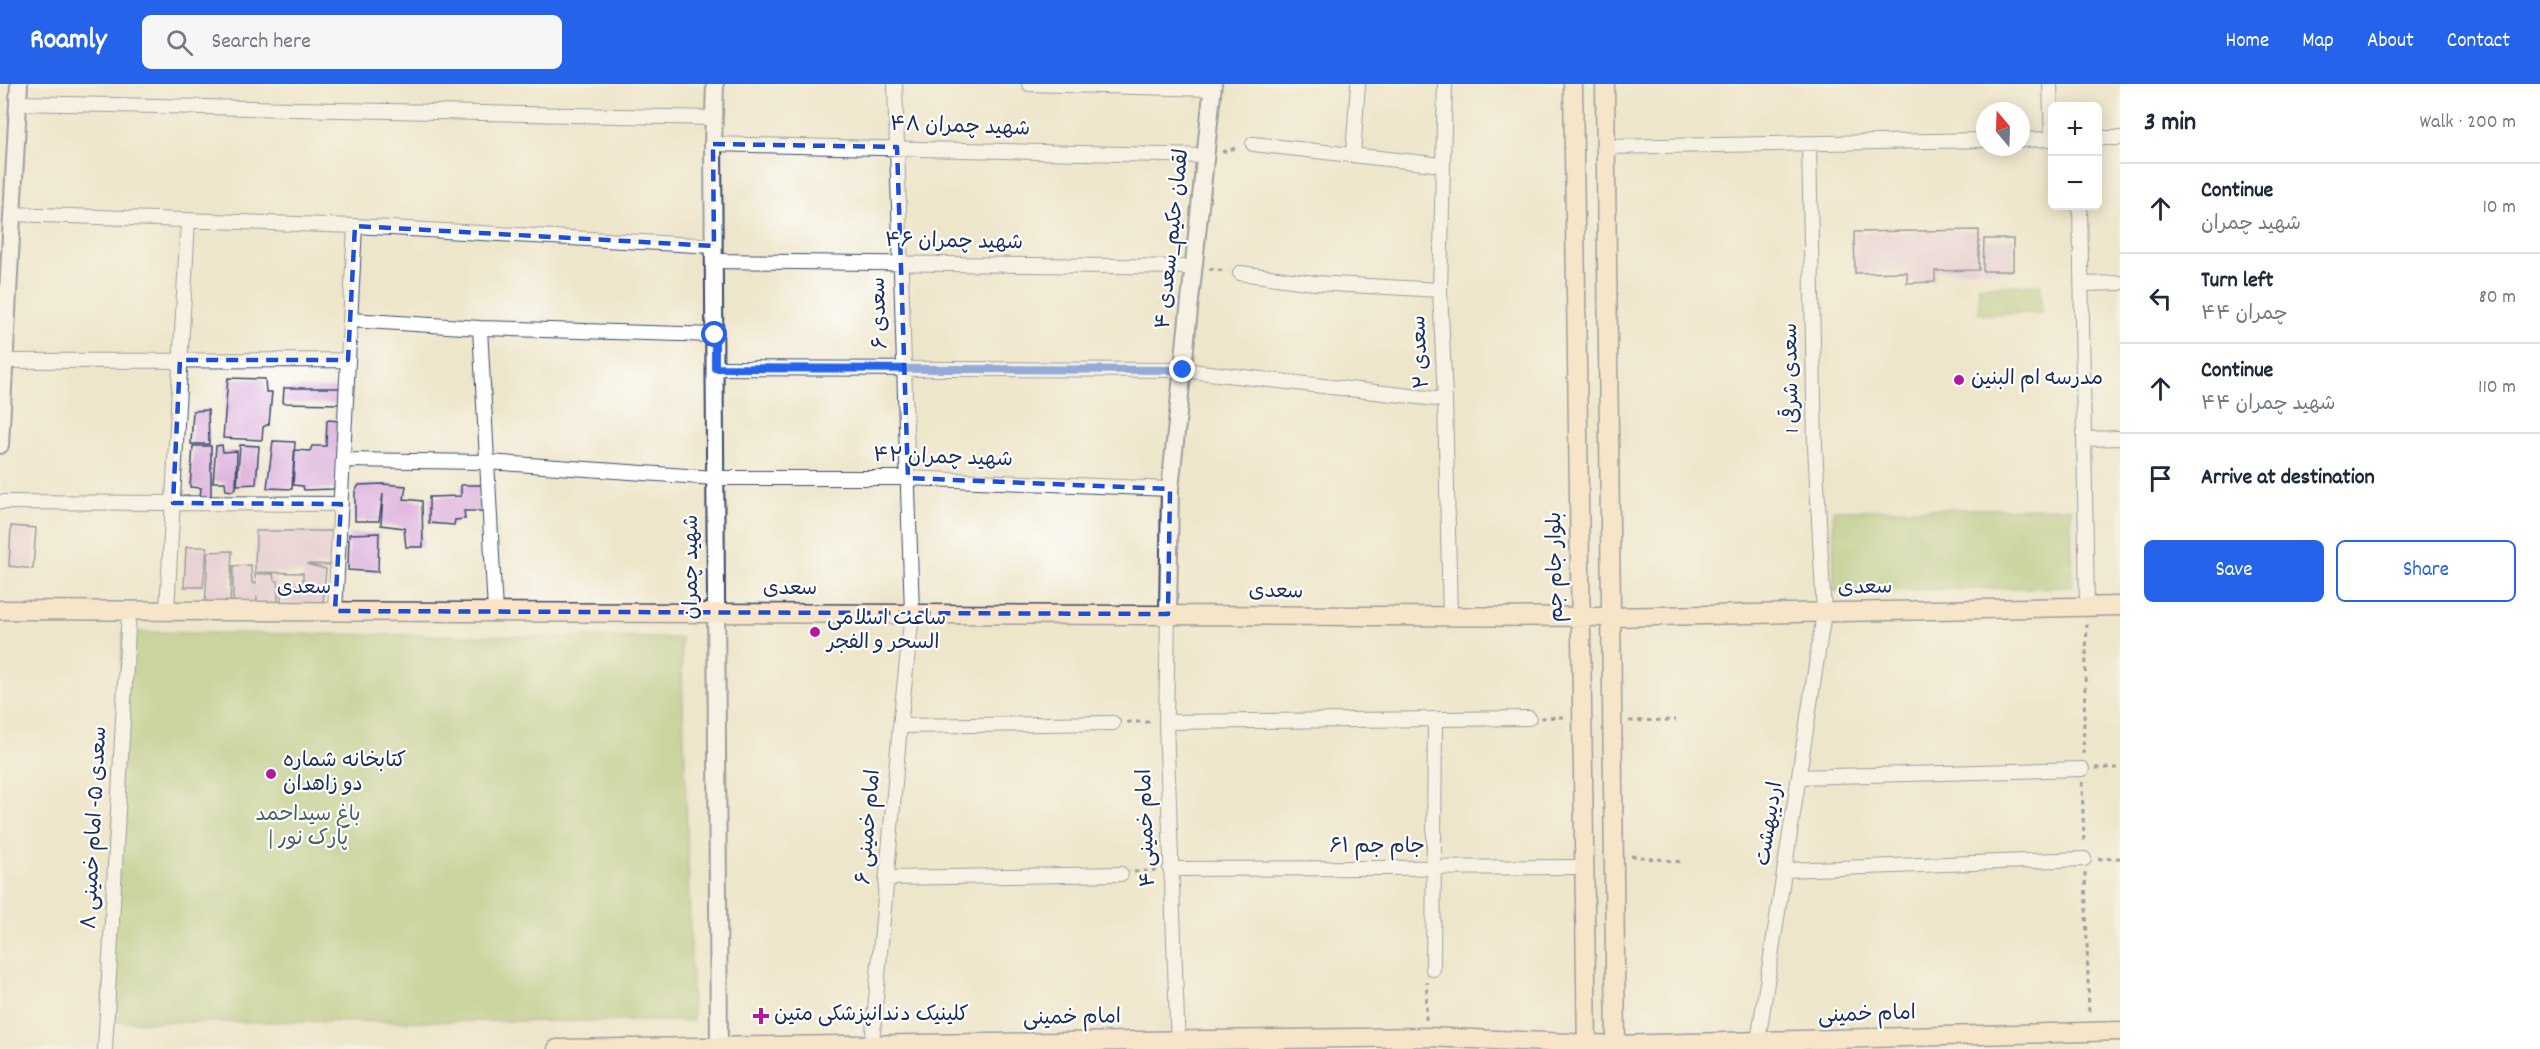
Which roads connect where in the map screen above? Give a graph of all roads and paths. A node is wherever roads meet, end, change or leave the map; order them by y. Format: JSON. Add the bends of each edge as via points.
{"nodes":[{"id":1,"x":19,"y":84,"type":"edge"},
{"id":2,"x":715,"y":84,"type":"edge"},
{"id":3,"x":895,"y":84,"type":"edge"},
{"id":4,"x":1029,"y":84,"type":"edge"},
{"id":5,"x":1358,"y":84,"type":"edge"},
{"id":6,"x":1444,"y":84,"type":"edge"},
{"id":7,"x":1574,"y":84,"type":"edge"},
{"id":8,"x":1605,"y":84,"type":"edge"},
{"id":9,"x":2050,"y":84,"type":"edge"},
{"id":10,"x":1213,"y":86,"type":"edge"},
{"id":11,"x":2051,"y":102,"type":"edge"},
{"id":12,"x":18,"y":103,"type":"junction"},
{"id":13,"x":714,"y":118,"type":"junction"},
{"id":14,"x":2102,"y":138,"type":"edge"},
{"id":15,"x":2120,"y":138,"type":"edge"},
{"id":16,"x":2048,"y":139,"type":"edge"},
{"id":17,"x":1976,"y":140,"type":"edge"},
{"id":18,"x":2030,"y":140,"type":"edge"},
{"id":19,"x":1809,"y":143,"type":"junction"},
{"id":20,"x":713,"y":144,"type":"junction"},
{"id":21,"x":1252,"y":144,"type":"joint"},
{"id":22,"x":897,"y":147,"type":"junction"},
{"id":23,"x":1605,"y":147,"type":"junction"},
{"id":24,"x":1353,"y":155,"type":"junction"},
{"id":25,"x":1206,"y":156,"type":"junction"},
{"id":26,"x":1442,"y":165,"type":"junction"},
{"id":27,"x":2080,"y":210,"type":"edge"},
{"id":28,"x":12,"y":214,"type":"junction"},
{"id":29,"x":188,"y":220,"type":"junction"},
{"id":30,"x":355,"y":226,"type":"junction"},
{"id":31,"x":714,"y":254,"type":"junction"},
{"id":32,"x":5,"y":255,"type":"edge"},
{"id":33,"x":901,"y":263,"type":"junction"},
{"id":34,"x":1194,"y":267,"type":"junction"},
{"id":35,"x":1240,"y":273,"type":"joint"},
{"id":36,"x":2081,"y":284,"type":"junction"},
{"id":37,"x":2120,"y":284,"type":"edge"},
{"id":38,"x":1440,"y":290,"type":"junction"},
{"id":39,"x":350,"y":320,"type":"junction"},
{"id":40,"x":480,"y":328,"type":"junction"},
{"id":41,"x":715,"y":335,"type":"junction"},
{"id":42,"x":4,"y":360,"type":"junction"},
{"id":43,"x":180,"y":360,"type":"junction"},
{"id":44,"x":348,"y":360,"type":"junction"},
{"id":45,"x":715,"y":368,"type":"junction"},
{"id":46,"x":904,"y":369,"type":"junction"},
{"id":47,"x":1183,"y":370,"type":"junction"},
{"id":48,"x":1445,"y":400,"type":"junction"},
{"id":49,"x":1,"y":425,"type":"edge"},
{"id":50,"x":2084,"y":438,"type":"junction"},
{"id":51,"x":2120,"y":438,"type":"edge"},
{"id":52,"x":0,"y":445,"type":"edge"},
{"id":53,"x":343,"y":460,"type":"junction"},
{"id":54,"x":487,"y":462,"type":"junction"},
{"id":55,"x":716,"y":478,"type":"junction"},
{"id":56,"x":908,"y":478,"type":"junction"},
{"id":57,"x":1170,"y":489,"type":"junction"},
{"id":58,"x":0,"y":502,"type":"edge"},
{"id":59,"x":173,"y":503,"type":"junction"},
{"id":60,"x":340,"y":504,"type":"junction"},
{"id":61,"x":2087,"y":606,"type":"junction"},
{"id":62,"x":2120,"y":606,"type":"edge"},
{"id":63,"x":0,"y":610,"type":"edge"},
{"id":64,"x":129,"y":610,"type":"junction"},
{"id":65,"x":167,"y":610,"type":"junction"},
{"id":66,"x":335,"y":611,"type":"junction"},
{"id":67,"x":495,"y":612,"type":"junction"},
{"id":68,"x":716,"y":613,"type":"junction"},
{"id":69,"x":912,"y":613,"type":"junction"},
{"id":70,"x":1824,"y":613,"type":"junction"},
{"id":71,"x":1168,"y":614,"type":"junction"},
{"id":72,"x":1450,"y":617,"type":"junction"},
{"id":73,"x":1580,"y":618,"type":"junction"},
{"id":74,"x":1611,"y":618,"type":"junction"},
{"id":75,"x":1582,"y":717,"type":"junction"},
{"id":76,"x":1529,"y":718,"type":"joint"},
{"id":77,"x":1435,"y":719,"type":"junction"},
{"id":78,"x":1676,"y":720,"type":"dead end"},
{"id":79,"x":1166,"y":722,"type":"junction"},
{"id":80,"x":1612,"y":722,"type":"junction"},
{"id":81,"x":1113,"y":723,"type":"joint"},
{"id":82,"x":900,"y":726,"type":"junction"},
{"id":83,"x":2120,"y":768,"type":"edge"},
{"id":84,"x":2082,"y":769,"type":"junction"},
{"id":85,"x":1799,"y":777,"type":"junction"},
{"id":86,"x":1614,"y":854,"type":"junction"},
{"id":87,"x":2120,"y":858,"type":"edge"},
{"id":88,"x":2084,"y":859,"type":"junction"},
{"id":89,"x":1681,"y":862,"type":"dead end"},
{"id":90,"x":1584,"y":867,"type":"junction"},
{"id":91,"x":1170,"y":869,"type":"junction"},
{"id":92,"x":1434,"y":870,"type":"junction"},
{"id":93,"x":1785,"y":870,"type":"junction"},
{"id":94,"x":1121,"y":874,"type":"joint"},
{"id":95,"x":886,"y":878,"type":"junction"},
{"id":96,"x":1433,"y":969,"type":"joint"},
{"id":97,"x":2120,"y":1031,"type":"edge"},
{"id":98,"x":2089,"y":1032,"type":"junction"},
{"id":99,"x":1426,"y":1037,"type":"junction"},
{"id":100,"x":1758,"y":1041,"type":"junction"},
{"id":101,"x":872,"y":1044,"type":"junction"},
{"id":102,"x":1177,"y":1044,"type":"edge"},
{"id":103,"x":1030,"y":1045,"type":"edge"},
{"id":104,"x":975,"y":1046,"type":"edge"},
{"id":105,"x":1587,"y":1047,"type":"edge"},
{"id":106,"x":1616,"y":1047,"type":"edge"},
{"id":107,"x":719,"y":1048,"type":"edge"},
{"id":108,"x":105,"y":1049,"type":"edge"},
{"id":109,"x":557,"y":1049,"type":"edge"},
{"id":110,"x":596,"y":1049,"type":"edge"}],
"edges":[{"from":1,"to":12,"type":"street"},
{"from":2,"to":13,"type":"street","name":"شهید چمران"},
{"from":3,"to":22,"type":"street","name":"سعدی ۶"},
{"from":4,"to":10,"type":"street"},
{"from":5,"to":24,"type":"street"},
{"from":6,"to":26,"type":"street","name":"سعدی ۲"},
{"from":7,"to":73,"type":"main road","name":"بلوار جام جم"},
{"from":8,"to":23,"type":"main road"},
{"from":9,"to":11,"type":"street"},
{"from":10,"to":25,"type":"street","name":"لقمان حکیم_سعدی ۴"},
{"from":12,"to":13,"type":"street"},
{"from":12,"to":28,"type":"street"},
{"from":13,"to":20,"type":"street","name":"شهید چمران"},
{"from":14,"to":15,"type":"street"},
{"from":16,"to":18,"type":"street"},
{"from":17,"to":19,"type":"street"},
{"from":19,"to":23,"type":"street"},
{"from":19,"to":70,"type":"street","name":"سعدی شرقی 1","via":[[1815,446]]},
{"from":20,"to":22,"type":"street","name":"شهید چمران ۴۸"},
{"from":20,"to":31,"type":"street","name":"شهید چمران"},
{"from":21,"to":24,"type":"street"},
{"from":21,"to":25,"type":"path"},
{"from":22,"to":25,"type":"street","name":"شهید چمران ۴۸"},
{"from":22,"to":33,"type":"street","name":"سعدی ۶"},
{"from":23,"to":74,"type":"main road"},
{"from":24,"to":26,"type":"street"},
{"from":25,"to":34,"type":"street","name":"لقمان حکیم_سعدی ۴"},
{"from":26,"to":38,"type":"street","name":"سعدی ۲"},
{"from":27,"to":36,"type":"street"},
{"from":28,"to":29,"type":"street","name":"شهید چمران ۴۶"},
{"from":28,"to":32,"type":"street"},
{"from":29,"to":30,"type":"street","name":"شهید چمران ۴۶"},
{"from":29,"to":43,"type":"street"},
{"from":30,"to":31,"type":"street","name":"شهید چمران ۴۶"},
{"from":30,"to":39,"type":"street"},
{"from":31,"to":33,"type":"street","name":"شهید چمران ۴۶"},
{"from":31,"to":41,"type":"street","name":"شهید چمران"},
{"from":32,"to":42,"type":"street"},
{"from":33,"to":34,"type":"street","name":"شهید چمران ۴۶"},
{"from":33,"to":46,"type":"street","name":"سعدی ۶"},
{"from":34,"to":35,"type":"path"},
{"from":34,"to":47,"type":"street","name":"لقمان حکیم_سعدی ۴"},
{"from":35,"to":38,"type":"street","via":[[1314,283]]},
{"from":36,"to":37,"type":"street"},
{"from":36,"to":50,"type":"street"},
{"from":38,"to":48,"type":"street","name":"سعدی ۲"},
{"from":39,"to":40,"type":"street"},
{"from":39,"to":44,"type":"street"},
{"from":40,"to":41,"type":"street"},
{"from":40,"to":54,"type":"street"},
{"from":41,"to":45,"type":"street","name":"شهید چمران"},
{"from":42,"to":43,"type":"street"},
{"from":42,"to":49,"type":"street"},
{"from":43,"to":44,"type":"street"},
{"from":43,"to":59,"type":"street"},
{"from":44,"to":53,"type":"street"},
{"from":45,"to":46,"type":"street"},
{"from":45,"to":55,"type":"street","name":"شهید چمران"},
{"from":46,"to":47,"type":"street"},
{"from":46,"to":56,"type":"street","name":"سعدی ۶"},
{"from":47,"to":48,"type":"street"},
{"from":47,"to":57,"type":"street","name":"لقمان حکیم_سعدی ۴"},
{"from":48,"to":72,"type":"street","name":"سعدی ۲"},
{"from":49,"to":52,"type":"street"},
{"from":50,"to":51,"type":"street"},
{"from":50,"to":61,"type":"street"},
{"from":53,"to":54,"type":"street","name":"شهید چمران ۴۲"},
{"from":53,"to":60,"type":"street"},
{"from":54,"to":55,"type":"street","name":"شهید چمران ۴۲"},
{"from":54,"to":67,"type":"street"},
{"from":55,"to":56,"type":"street","name":"شهید چمران ۴۲"},
{"from":55,"to":68,"type":"street","name":"شهید چمران"},
{"from":56,"to":57,"type":"street","name":"شهید چمران ۴۲"},
{"from":56,"to":69,"type":"street","name":"سعدی ۶"},
{"from":57,"to":71,"type":"street","name":"لقمان حکیم_سعدی ۴"},
{"from":58,"to":59,"type":"street"},
{"from":59,"to":60,"type":"street"},
{"from":59,"to":65,"type":"street"},
{"from":60,"to":66,"type":"street"},
{"from":61,"to":62,"type":"main road","name":"سعدی"},
{"from":61,"to":70,"type":"main road","name":"سعدی"},
{"from":61,"to":84,"type":"path"},
{"from":63,"to":64,"type":"main road","name":"سعدی"},
{"from":64,"to":65,"type":"main road","name":"سعدی"},
{"from":64,"to":108,"type":"street","name":"سعدی ۵- امام خمینی ۸"},
{"from":65,"to":66,"type":"main road","name":"سعدی"},
{"from":66,"to":67,"type":"main road","name":"سعدی"},
{"from":67,"to":68,"type":"main road","name":"سعدی"},
{"from":68,"to":69,"type":"main road","name":"سعدی"},
{"from":68,"to":107,"type":"street","name":"شهید چمران"},
{"from":69,"to":71,"type":"main road","name":"سعدی"},
{"from":69,"to":82,"type":"street","name":"امام خمینی ۶"},
{"from":70,"to":74,"type":"main road","name":"سعدی"},
{"from":70,"to":85,"type":"street","name":"اردیبهشت"},
{"from":71,"to":72,"type":"main road","name":"سعدی"},
{"from":71,"to":79,"type":"street","name":"امام خمینی ۴"},
{"from":72,"to":73,"type":"main road","name":"سعدی"},
{"from":73,"to":74,"type":"main road","name":"سعدی"},
{"from":73,"to":75,"type":"main road","name":"بلوار جام جم"},
{"from":74,"to":80,"type":"main road"},
{"from":75,"to":76,"type":"path"},
{"from":75,"to":90,"type":"main road","name":"بلوار جام جم"},
{"from":76,"to":77,"type":"street"},
{"from":77,"to":79,"type":"street"},
{"from":77,"to":92,"type":"street"},
{"from":78,"to":80,"type":"path"},
{"from":79,"to":81,"type":"path"},
{"from":79,"to":91,"type":"street","name":"امام خمینی ۴"},
{"from":80,"to":86,"type":"main road"},
{"from":81,"to":82,"type":"street"},
{"from":82,"to":95,"type":"street","name":"امام خمینی ۶"},
{"from":83,"to":84,"type":"path"},
{"from":84,"to":85,"type":"street"},
{"from":84,"to":88,"type":"path"},
{"from":85,"to":93,"type":"street","name":"اردیبهشت"},
{"from":86,"to":89,"type":"path"},
{"from":86,"to":106,"type":"main road"},
{"from":87,"to":88,"type":"path"},
{"from":88,"to":93,"type":"street"},
{"from":88,"to":98,"type":"path"},
{"from":90,"to":92,"type":"street","name":"جام جم ۶۱"},
{"from":90,"to":105,"type":"main road","name":"بلوار جام جم"},
{"from":91,"to":92,"type":"street","name":"جام جم ۶۱"},
{"from":91,"to":94,"type":"path"},
{"from":91,"to":102,"type":"street","name":"امام خمینی ۴"},
{"from":92,"to":96,"type":"street"},
{"from":93,"to":100,"type":"street","name":"اردیبهشت"},
{"from":94,"to":95,"type":"street"},
{"from":95,"to":101,"type":"street","name":"امام خمینی ۶"},
{"from":96,"to":99,"type":"path","via":[[1426,977]]},
{"from":97,"to":98,"type":"main road","name":"امام خمینی"},
{"from":98,"to":100,"type":"main road","name":"امام خمینی"},
{"from":99,"to":102,"type":"main road","name":"امام خمینی"},
{"from":99,"to":105,"type":"main road","name":"امام خمینی"},
{"from":100,"to":106,"type":"main road","name":"امام خمینی"},
{"from":101,"to":104,"type":"main road","name":"امام خمینی"},
{"from":101,"to":107,"type":"main road","name":"امام خمینی"},
{"from":102,"to":103,"type":"main road","name":"امام خمینی"},
{"from":103,"to":104,"type":"main road","name":"امام خمینی"},
{"from":105,"to":106,"type":"main road","name":"امام خمینی"},
{"from":107,"to":110,"type":"main road","name":"امام خمینی"},
{"from":109,"to":110,"type":"main road","name":"امام خمینی"}]}
